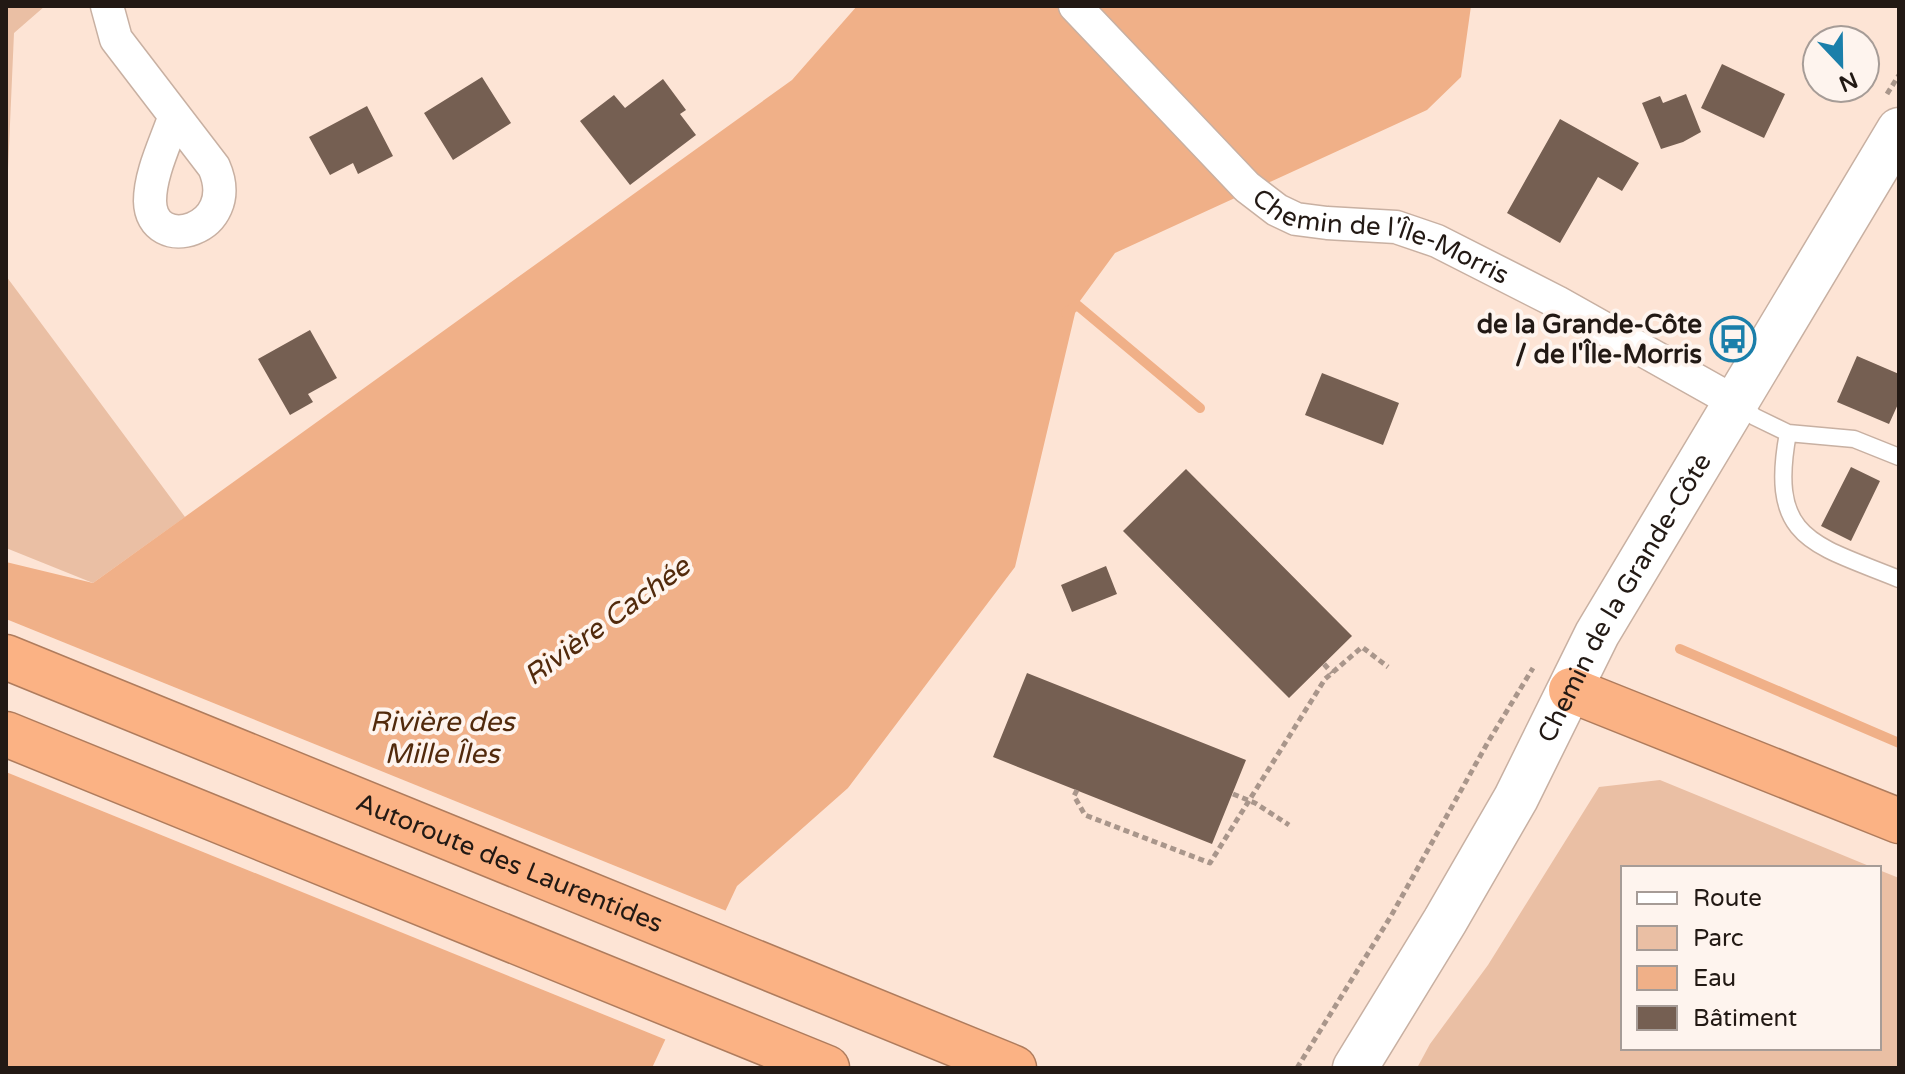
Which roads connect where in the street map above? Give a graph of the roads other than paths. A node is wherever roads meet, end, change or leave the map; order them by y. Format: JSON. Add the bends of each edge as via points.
{"nodes":[{"id":1,"x":107,"y":6,"type":"edge"},
{"id":2,"x":1075,"y":6,"type":"edge"},
{"id":3,"x":174,"y":118,"type":"dead end"},
{"id":4,"x":1899,"y":130,"type":"edge"},
{"id":5,"x":1735,"y":402,"type":"junction"},
{"id":6,"x":1788,"y":433,"type":"junction"},
{"id":7,"x":1899,"y":457,"type":"edge"},
{"id":8,"x":1899,"y":579,"type":"edge"},
{"id":9,"x":6,"y":657,"type":"edge"},
{"id":10,"x":1571,"y":690,"type":"junction"},
{"id":11,"x":6,"y":734,"type":"edge"},
{"id":12,"x":1899,"y":821,"type":"edge"},
{"id":13,"x":827,"y":1068,"type":"edge"},
{"id":14,"x":1014,"y":1068,"type":"edge"},
{"id":15,"x":1355,"y":1068,"type":"edge"}],
"edges":[{"from":1,"to":3,"type":"street","via":[[116,39]]},
{"from":2,"to":5,"type":"street","name":"Chemin de l'Île-Morris","via":[[1247,187],[1277,210],[1319,223],[1396,227],[1437,241]]},
{"from":4,"to":5,"type":"main road","name":"Chemin de la Grande-Côte"},
{"from":5,"to":6,"type":"lane"},
{"from":5,"to":10,"type":"main road","name":"Chemin de la Grande-Côte","via":[[1597,634]]},
{"from":6,"to":7,"type":"lane","via":[[1854,439]]},
{"from":6,"to":8,"type":"lane","via":[[1782,486],[1791,520],[1817,543]]},
{"from":9,"to":14,"type":"highway","name":"Autoroute des Laurentides"},
{"from":10,"to":12,"type":"highway"},
{"from":10,"to":15,"type":"main road","name":"Chemin de la Grande-Côte","via":[[1483,856]]},
{"from":11,"to":13,"type":"highway"}]}
